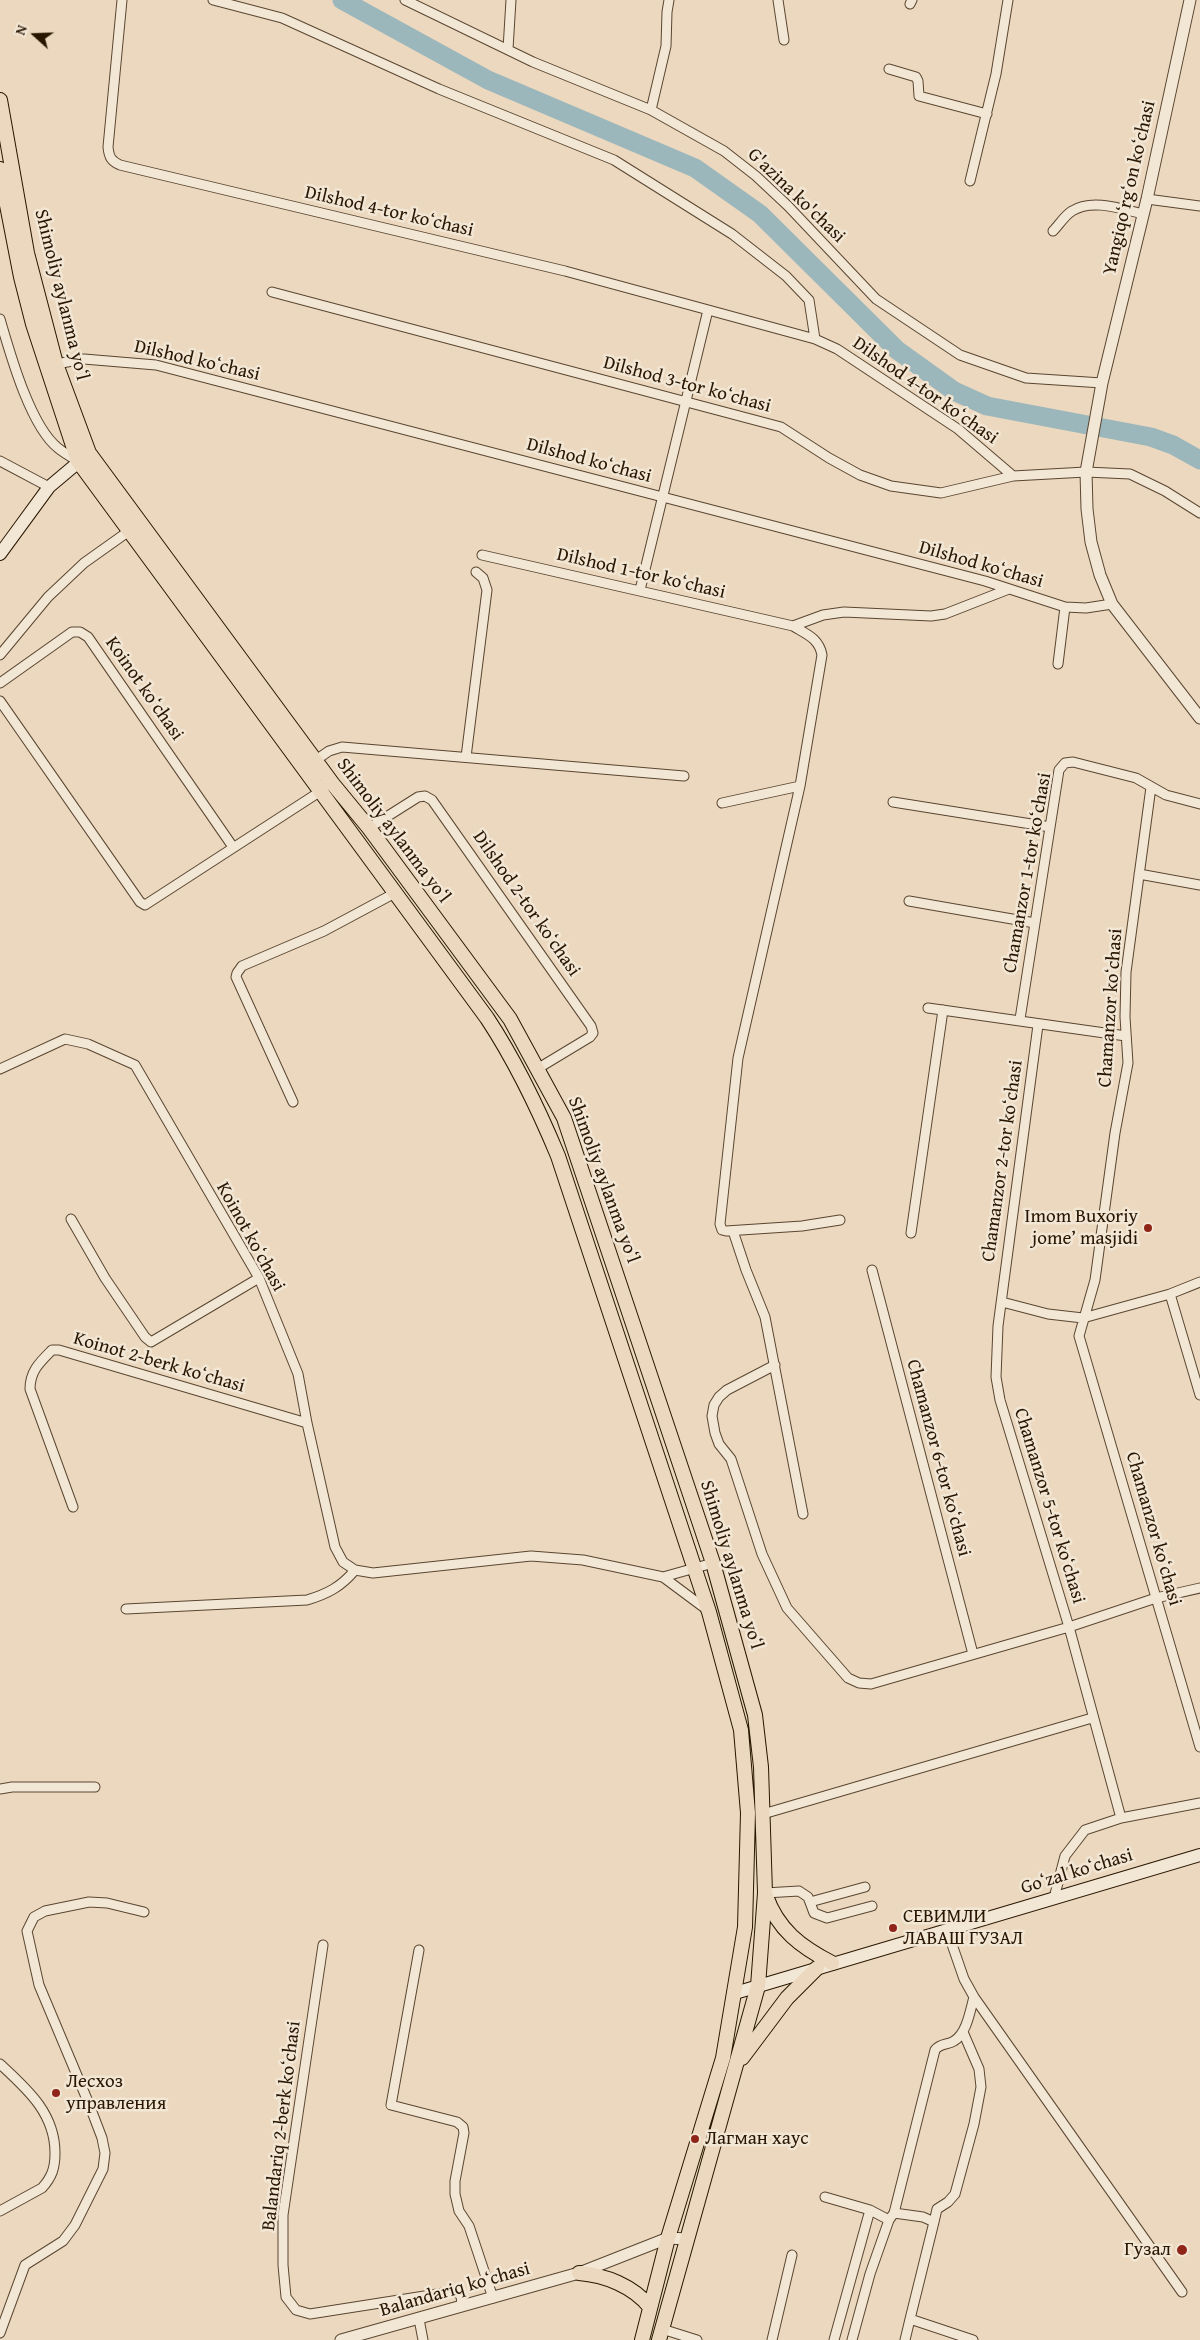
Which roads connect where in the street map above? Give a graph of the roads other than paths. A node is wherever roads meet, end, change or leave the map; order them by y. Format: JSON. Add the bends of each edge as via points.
{"nodes":[{"id":1,"x":122,"y":0,"type":"edge"},
{"id":2,"x":214,"y":0,"type":"edge"},
{"id":3,"x":405,"y":0,"type":"edge"},
{"id":4,"x":511,"y":0,"type":"edge"},
{"id":5,"x":670,"y":0,"type":"edge"},
{"id":6,"x":778,"y":0,"type":"edge"},
{"id":7,"x":1008,"y":0,"type":"edge"},
{"id":8,"x":1190,"y":0,"type":"edge"},
{"id":9,"x":784,"y":40,"type":"dead end"},
{"id":10,"x":508,"y":49,"type":"junction"},
{"id":11,"x":889,"y":69,"type":"dead end"},
{"id":12,"x":0,"y":100,"type":"edge"},
{"id":13,"x":651,"y":110,"type":"junction"},
{"id":14,"x":986,"y":114,"type":"junction"},
{"id":15,"x":0,"y":169,"type":"edge"},
{"id":16,"x":970,"y":181,"type":"dead end"},
{"id":17,"x":1147,"y":199,"type":"junction"},
{"id":18,"x":1200,"y":206,"type":"edge"},
{"id":19,"x":1143,"y":214,"type":"junction"},
{"id":20,"x":1053,"y":231,"type":"dead end"},
{"id":21,"x":272,"y":292,"type":"dead end"},
{"id":22,"x":708,"y":310,"type":"junction"},
{"id":23,"x":0,"y":318,"type":"edge"},
{"id":24,"x":815,"y":339,"type":"junction"},
{"id":25,"x":56,"y":364,"type":"junction"},
{"id":26,"x":1102,"y":383,"type":"junction"},
{"id":27,"x":685,"y":402,"type":"junction"},
{"id":28,"x":84,"y":457,"type":"junction"},
{"id":29,"x":0,"y":461,"type":"edge"},
{"id":30,"x":1086,"y":472,"type":"junction"},
{"id":31,"x":1013,"y":476,"type":"junction"},
{"id":32,"x":49,"y":487,"type":"junction"},
{"id":33,"x":662,"y":497,"type":"junction"},
{"id":34,"x":1200,"y":513,"type":"edge"},
{"id":35,"x":129,"y":531,"type":"junction"},
{"id":36,"x":0,"y":554,"type":"edge"},
{"id":37,"x":482,"y":555,"type":"dead end"},
{"id":38,"x":476,"y":572,"type":"dead end"},
{"id":39,"x":1009,"y":589,"type":"junction"},
{"id":40,"x":640,"y":590,"type":"junction"},
{"id":41,"x":1112,"y":604,"type":"junction"},
{"id":42,"x":1065,"y":607,"type":"junction"},
{"id":43,"x":793,"y":626,"type":"junction"},
{"id":44,"x":0,"y":655,"type":"edge"},
{"id":45,"x":1058,"y":664,"type":"dead end"},
{"id":46,"x":0,"y":683,"type":"edge"},
{"id":47,"x":0,"y":701,"type":"edge"},
{"id":48,"x":1200,"y":718,"type":"edge"},
{"id":49,"x":466,"y":757,"type":"junction"},
{"id":50,"x":316,"y":760,"type":"junction"},
{"id":51,"x":684,"y":776,"type":"dead end"},
{"id":52,"x":332,"y":782,"type":"junction"},
{"id":53,"x":800,"y":786,"type":"junction"},
{"id":54,"x":1151,"y":787,"type":"junction"},
{"id":55,"x":320,"y":792,"type":"junction"},
{"id":56,"x":893,"y":802,"type":"dead end"},
{"id":57,"x":722,"y":803,"type":"dead end"},
{"id":58,"x":1200,"y":804,"type":"edge"},
{"id":59,"x":1050,"y":827,"type":"junction"},
{"id":60,"x":369,"y":828,"type":"junction"},
{"id":61,"x":233,"y":847,"type":"junction"},
{"id":62,"x":1139,"y":874,"type":"junction"},
{"id":63,"x":1200,"y":885,"type":"edge"},
{"id":64,"x":395,"y":894,"type":"junction"},
{"id":65,"x":909,"y":901,"type":"dead end"},
{"id":66,"x":1035,"y":923,"type":"junction"},
{"id":67,"x":928,"y":1008,"type":"dead end"},
{"id":68,"x":943,"y":1010,"type":"junction"},
{"id":69,"x":1020,"y":1019,"type":"junction"},
{"id":70,"x":1038,"y":1025,"type":"junction"},
{"id":71,"x":1126,"y":1036,"type":"junction"},
{"id":72,"x":0,"y":1069,"type":"edge"},
{"id":73,"x":537,"y":1069,"type":"junction"},
{"id":74,"x":293,"y":1102,"type":"dead end"},
{"id":75,"x":71,"y":1219,"type":"dead end"},
{"id":76,"x":840,"y":1220,"type":"dead end"},
{"id":77,"x":603,"y":1231,"type":"junction"},
{"id":78,"x":734,"y":1231,"type":"junction"},
{"id":79,"x":911,"y":1233,"type":"dead end"},
{"id":80,"x":586,"y":1240,"type":"junction"},
{"id":81,"x":872,"y":1270,"type":"dead end"},
{"id":82,"x":259,"y":1278,"type":"junction"},
{"id":83,"x":1200,"y":1282,"type":"edge"},
{"id":84,"x":1170,"y":1294,"type":"junction"},
{"id":85,"x":1002,"y":1302,"type":"junction"},
{"id":86,"x":1083,"y":1318,"type":"junction"},
{"id":87,"x":775,"y":1365,"type":"junction"},
{"id":88,"x":1200,"y":1395,"type":"edge"},
{"id":89,"x":307,"y":1423,"type":"junction"},
{"id":90,"x":74,"y":1507,"type":"dead end"},
{"id":91,"x":803,"y":1514,"type":"dead end"},
{"id":92,"x":714,"y":1563,"type":"junction"},
{"id":93,"x":697,"y":1568,"type":"junction"},
{"id":94,"x":355,"y":1570,"type":"junction"},
{"id":95,"x":662,"y":1576,"type":"junction"},
{"id":96,"x":1200,"y":1588,"type":"edge"},
{"id":97,"x":1156,"y":1598,"type":"junction"},
{"id":98,"x":126,"y":1609,"type":"dead end"},
{"id":99,"x":709,"y":1612,"type":"junction"},
{"id":100,"x":1069,"y":1627,"type":"junction"},
{"id":101,"x":973,"y":1654,"type":"junction"},
{"id":102,"x":1092,"y":1718,"type":"junction"},
{"id":103,"x":1200,"y":1748,"type":"edge"},
{"id":104,"x":95,"y":1787,"type":"dead end"},
{"id":105,"x":0,"y":1789,"type":"edge"},
{"id":106,"x":1200,"y":1803,"type":"edge"},
{"id":107,"x":763,"y":1814,"type":"junction"},
{"id":108,"x":1121,"y":1818,"type":"junction"},
{"id":109,"x":1200,"y":1855,"type":"edge"},
{"id":110,"x":865,"y":1887,"type":"dead end"},
{"id":111,"x":765,"y":1893,"type":"junction"},
{"id":112,"x":1054,"y":1898,"type":"junction"},
{"id":113,"x":810,"y":1902,"type":"junction"},
{"id":114,"x":872,"y":1906,"type":"dead end"},
{"id":115,"x":144,"y":1912,"type":"dead end"},
{"id":116,"x":947,"y":1930,"type":"junction"},
{"id":117,"x":324,"y":1945,"type":"dead end"},
{"id":118,"x":419,"y":1950,"type":"dead end"},
{"id":119,"x":832,"y":1963,"type":"junction"},
{"id":120,"x":817,"y":1968,"type":"junction"},
{"id":121,"x":758,"y":1986,"type":"junction"},
{"id":122,"x":734,"y":1993,"type":"junction"},
{"id":123,"x":974,"y":1997,"type":"junction"},
{"id":124,"x":963,"y":2032,"type":"junction"},
{"id":125,"x":0,"y":2064,"type":"edge"},
{"id":126,"x":737,"y":2064,"type":"junction"},
{"id":127,"x":825,"y":2197,"type":"dead end"},
{"id":128,"x":870,"y":2210,"type":"junction"},
{"id":129,"x":0,"y":2211,"type":"edge"},
{"id":130,"x":892,"y":2216,"type":"junction"},
{"id":131,"x":934,"y":2222,"type":"junction"},
{"id":132,"x":668,"y":2238,"type":"junction"},
{"id":133,"x":687,"y":2239,"type":"junction"},
{"id":134,"x":792,"y":2255,"type":"dead end"},
{"id":135,"x":579,"y":2273,"type":"junction"},
{"id":136,"x":1182,"y":2292,"type":"dead end"},
{"id":137,"x":493,"y":2298,"type":"junction"},
{"id":138,"x":462,"y":2306,"type":"junction"},
{"id":139,"x":650,"y":2307,"type":"junction"},
{"id":140,"x":910,"y":2319,"type":"junction"},
{"id":141,"x":419,"y":2320,"type":"junction"},
{"id":142,"x":0,"y":2333,"type":"edge"},
{"id":143,"x":660,"y":2335,"type":"edge"},
{"id":144,"x":341,"y":2340,"type":"edge"},
{"id":145,"x":423,"y":2340,"type":"edge"},
{"id":146,"x":642,"y":2340,"type":"edge"},
{"id":147,"x":697,"y":2340,"type":"edge"},
{"id":148,"x":772,"y":2340,"type":"edge"},
{"id":149,"x":834,"y":2340,"type":"edge"},
{"id":150,"x":852,"y":2340,"type":"edge"},
{"id":151,"x":905,"y":2340,"type":"edge"},
{"id":152,"x":973,"y":2340,"type":"edge"}],
"edges":[{"from":1,"to":22,"type":"street","name":"Dilshod 4-tor koʻchasi","via":[[108,147],[112,162],[565,271]]},
{"from":2,"to":24,"type":"street","via":[[282,18],[439,89],[614,160],[732,234],[786,276],[809,300]]},
{"from":3,"to":10,"type":"street","name":"G'azina ko'chasi"},
{"from":4,"to":10,"type":"street"},
{"from":5,"to":13,"type":"street","via":[[666,46]]},
{"from":6,"to":9,"type":"street"},
{"from":7,"to":14,"type":"street"},
{"from":8,"to":17,"type":"street","name":"Yangiqoʻrgʻon koʻchasi"},
{"from":10,"to":13,"type":"street","name":"G'azina ko'chasi"},
{"from":11,"to":14,"type":"street","via":[[916,77],[919,96]]},
{"from":12,"to":25,"type":"main road","name":"Shimoliy aylanma yoʻl","via":[[27,252]]},
{"from":13,"to":26,"type":"street","name":"G'azina ko'chasi","via":[[724,151],[756,176],[876,299],[960,355],[1026,378]]},
{"from":14,"to":16,"type":"street"},
{"from":15,"to":28,"type":"main road","name":"Shimoliy aylanma yoʻl","via":[[33,324]]},
{"from":17,"to":18,"type":"street"},
{"from":17,"to":19,"type":"street","name":"Yangiqoʻrgʻon koʻchasi"},
{"from":19,"to":20,"type":"street","via":[[1081,206],[1070,212]]},
{"from":19,"to":26,"type":"street","name":"Yangiqoʻrgʻon koʻchasi"},
{"from":21,"to":27,"type":"street","name":"Dilshod 3-tor koʻchasi"},
{"from":22,"to":24,"type":"street","name":"Dilshod 4-tor koʻchasi"},
{"from":22,"to":27,"type":"street"},
{"from":23,"to":28,"type":"street","via":[[12,362],[34,417],[57,448]]},
{"from":24,"to":31,"type":"street","name":"Dilshod 4-tor koʻchasi","via":[[837,349],[958,429]]},
{"from":25,"to":28,"type":"main road","name":"Shimoliy aylanma yoʻl"},
{"from":25,"to":33,"type":"street","name":"Dilshod koʻchasi","via":[[84,358],[156,364]]},
{"from":26,"to":30,"type":"street","name":"Yangiqoʻrgʻon koʻchasi"},
{"from":27,"to":31,"type":"street","name":"Dilshod 3-tor koʻchasi","via":[[781,427],[860,475],[891,486],[941,492]]},
{"from":27,"to":33,"type":"street"},
{"from":28,"to":32,"type":"main road"},
{"from":28,"to":35,"type":"main road","name":"Shimoliy aylanma yoʻl"},
{"from":28,"to":50,"type":"main road","name":"Shimoliy aylanma yoʻl"},
{"from":29,"to":32,"type":"street"},
{"from":30,"to":31,"type":"street","name":"Dilshod 3-tor koʻchasi"},
{"from":30,"to":34,"type":"street","name":"Dilshod 3-tor koʻchasi","via":[[1130,474]]},
{"from":30,"to":41,"type":"street","via":[[1091,542]]},
{"from":32,"to":36,"type":"main road"},
{"from":33,"to":39,"type":"street","name":"Dilshod koʻchasi"},
{"from":33,"to":40,"type":"street"},
{"from":35,"to":44,"type":"street","via":[[84,563],[48,597]]},
{"from":35,"to":55,"type":"main road","name":"Shimoliy aylanma yoʻl"},
{"from":37,"to":40,"type":"street","name":"Dilshod 1-tor koʻchasi"},
{"from":38,"to":49,"type":"street","via":[[483,578],[487,590]]},
{"from":39,"to":42,"type":"street","name":"Dilshod koʻchasi"},
{"from":39,"to":43,"type":"street","via":[[945,614],[844,612],[823,615]]},
{"from":40,"to":43,"type":"street","name":"Dilshod 1-tor koʻchasi"},
{"from":41,"to":42,"type":"street","name":"Dilshod koʻchasi"},
{"from":41,"to":48,"type":"street"},
{"from":42,"to":45,"type":"street"},
{"from":43,"to":53,"type":"street","name":"Dilshod 1-tor koʻchasi","via":[[816,640],[822,655]]},
{"from":46,"to":61,"type":"street","name":"Koinot koʻchasi","via":[[72,632],[88,637]]},
{"from":47,"to":61,"type":"street","via":[[140,902],[145,905],[151,902]]},
{"from":49,"to":50,"type":"street","via":[[342,746]]},
{"from":49,"to":51,"type":"street"},
{"from":50,"to":52,"type":"main road","name":"Shimoliy aylanma yoʻl"},
{"from":52,"to":55,"type":"street"},
{"from":52,"to":60,"type":"main road","name":"Shimoliy aylanma yoʻl"},
{"from":53,"to":57,"type":"street"},
{"from":53,"to":78,"type":"street","name":"Dilshod 1-tor koʻchasi","via":[[738,1058],[720,1224],[722,1230]]},
{"from":54,"to":58,"type":"street","via":[[1174,798]]},
{"from":54,"to":59,"type":"street","name":"Chamanzor 1-tor koʻchasi","via":[[1136,778],[1073,762],[1065,763],[1059,770]]},
{"from":54,"to":62,"type":"street","name":"Chamanzor koʻchasi"},
{"from":55,"to":61,"type":"street"},
{"from":55,"to":64,"type":"main road","name":"Shimoliy aylanma yoʻl"},
{"from":56,"to":59,"type":"street"},
{"from":59,"to":66,"type":"street","name":"Chamanzor 1-tor koʻchasi"},
{"from":60,"to":73,"type":"main road","name":"Shimoliy aylanma yoʻl","via":[[510,1019]]},
{"from":60,"to":73,"type":"street","name":"Dilshod 2-tor koʻchasi","via":[[418,797],[432,800],[550,965],[593,1032],[590,1037]]},
{"from":62,"to":63,"type":"street"},
{"from":62,"to":71,"type":"street","name":"Chamanzor koʻchasi","via":[[1126,972]]},
{"from":64,"to":74,"type":"street","via":[[324,931],[242,966],[237,973],[236,977]]},
{"from":64,"to":80,"type":"main road","name":"Shimoliy aylanma yoʻl","via":[[505,1045],[541,1114]]},
{"from":65,"to":66,"type":"street"},
{"from":66,"to":69,"type":"street","name":"Chamanzor 1-tor koʻchasi"},
{"from":67,"to":68,"type":"street"},
{"from":68,"to":69,"type":"street"},
{"from":68,"to":79,"type":"street"},
{"from":69,"to":70,"type":"street"},
{"from":70,"to":71,"type":"street"},
{"from":70,"to":85,"type":"street","name":"Chamanzor 2-tor koʻchasi"},
{"from":71,"to":86,"type":"street","name":"Chamanzor koʻchasi","via":[[1128,1063],[1096,1280]]},
{"from":72,"to":82,"type":"street","name":"Koinot koʻchasi","via":[[66,1039],[88,1044],[135,1065]]},
{"from":73,"to":77,"type":"main road","name":"Shimoliy aylanma yoʻl","via":[[564,1118]]},
{"from":75,"to":82,"type":"street","via":[[105,1278],[151,1342]]},
{"from":76,"to":78,"type":"street"},
{"from":77,"to":80,"type":"main road"},
{"from":77,"to":92,"type":"main road","name":"Shimoliy aylanma yoʻl"},
{"from":78,"to":87,"type":"street","via":[[765,1317]]},
{"from":80,"to":93,"type":"main road","name":"Shimoliy aylanma yoʻl"},
{"from":81,"to":101,"type":"street","name":"Chamanzor 6-tor koʻchasi"},
{"from":82,"to":89,"type":"street","name":"Koinot koʻchasi","via":[[298,1374]]},
{"from":83,"to":84,"type":"street"},
{"from":84,"to":86,"type":"street"},
{"from":84,"to":88,"type":"street"},
{"from":85,"to":86,"type":"street","via":[[1048,1314]]},
{"from":85,"to":100,"type":"street","name":"Chamanzor 5-tor koʻchasi","via":[[995,1355],[1000,1400]]},
{"from":86,"to":97,"type":"street","name":"Chamanzor koʻchasi","via":[[1079,1336]]},
{"from":87,"to":91,"type":"street"},
{"from":87,"to":101,"type":"street","via":[[727,1390],[714,1406],[712,1416],[719,1444],[731,1458],[762,1554],[787,1608],[843,1673],[859,1683],[871,1684]]},
{"from":89,"to":90,"type":"street","name":"Koinot 2-berk koʻchasi","via":[[52,1350],[30,1378],[30,1389]]},
{"from":89,"to":94,"type":"street","name":"Koinot koʻchasi","via":[[335,1547],[343,1562]]},
{"from":92,"to":93,"type":"street"},
{"from":92,"to":107,"type":"main road","name":"Shimoliy aylanma yoʻl","via":[[755,1715]]},
{"from":93,"to":95,"type":"street"},
{"from":93,"to":99,"type":"main road","name":"Shimoliy aylanma yoʻl"},
{"from":94,"to":95,"type":"street","via":[[373,1573],[531,1556],[583,1560]]},
{"from":94,"to":98,"type":"street","via":[[346,1582],[329,1594],[307,1600]]},
{"from":95,"to":99,"type":"street"},
{"from":96,"to":97,"type":"street"},
{"from":97,"to":100,"type":"street"},
{"from":97,"to":103,"type":"street","name":"Chamanzor koʻchasi"},
{"from":99,"to":122,"type":"main road","name":"Shimoliy aylanma yoʻl","via":[[740,1730],[748,1813],[744,1927]]},
{"from":100,"to":101,"type":"street"},
{"from":100,"to":102,"type":"street","name":"Chamanzor 5-tor koʻchasi"},
{"from":102,"to":107,"type":"street"},
{"from":102,"to":108,"type":"street","name":"Chamanzor 5-tor koʻchasi"},
{"from":104,"to":105,"type":"street","via":[[12,1786]]},
{"from":106,"to":108,"type":"street"},
{"from":107,"to":111,"type":"main road","name":"Shimoliy aylanma yoʻl"},
{"from":108,"to":112,"type":"street","via":[[1085,1830],[1065,1856]]},
{"from":109,"to":112,"type":"main road","name":"Goʻzal koʻchasi"},
{"from":110,"to":113,"type":"street"},
{"from":111,"to":113,"type":"street","via":[[799,1891]]},
{"from":111,"to":119,"type":"main road","via":[[771,1910],[788,1933],[808,1950]]},
{"from":111,"to":121,"type":"main road","name":"Shimoliy aylanma yoʻl"},
{"from":112,"to":116,"type":"main road","name":"Goʻzal koʻchasi"},
{"from":113,"to":114,"type":"street","via":[[814,1914],[827,1918]]},
{"from":115,"to":142,"type":"street","via":[[89,1902],[45,1910],[34,1917],[27,1931],[39,1984],[92,2113],[105,2154],[103,2169],[63,2242],[25,2265]]},
{"from":116,"to":119,"type":"main road","name":"Goʻzal koʻchasi"},
{"from":116,"to":123,"type":"street","via":[[964,1979]]},
{"from":117,"to":138,"type":"street","name":"Balandariq 2-berk koʻchasi","via":[[283,2214],[286,2297],[296,2310],[310,2314],[450,2292],[461,2296]]},
{"from":118,"to":137,"type":"street","via":[[390,2105],[457,2122],[464,2127],[455,2194]]},
{"from":119,"to":120,"type":"main road","name":"Goʻzal koʻchasi"},
{"from":120,"to":121,"type":"main road","name":"Goʻzal koʻchasi"},
{"from":120,"to":126,"type":"main road","via":[[787,1998]]},
{"from":121,"to":122,"type":"main road","name":"Goʻzal koʻchasi"},
{"from":121,"to":126,"type":"main road","name":"Shimoliy aylanma yoʻl"},
{"from":122,"to":132,"type":"main road","name":"Shimoliy aylanma yoʻl","via":[[723,2058]]},
{"from":123,"to":124,"type":"street"},
{"from":123,"to":136,"type":"street"},
{"from":124,"to":130,"type":"street","via":[[952,2043],[938,2046],[935,2050]]},
{"from":124,"to":131,"type":"street","via":[[980,2069],[981,2087],[955,2194],[937,2209]]},
{"from":125,"to":129,"type":"street","via":[[30,2092],[48,2117],[55,2149],[54,2168],[42,2188]]},
{"from":126,"to":133,"type":"main road","name":"Shimoliy aylanma yoʻl"},
{"from":127,"to":128,"type":"street"},
{"from":128,"to":130,"type":"street"},
{"from":128,"to":149,"type":"street"},
{"from":130,"to":131,"type":"street","via":[[923,2217]]},
{"from":130,"to":150,"type":"street","via":[[870,2274]]},
{"from":131,"to":140,"type":"street"},
{"from":132,"to":133,"type":"street"},
{"from":132,"to":135,"type":"street","name":"Balandariq koʻchasi"},
{"from":132,"to":139,"type":"main road","name":"Shimoliy aylanma yoʻl"},
{"from":133,"to":143,"type":"main road","name":"Shimoliy aylanma yoʻl"},
{"from":134,"to":148,"type":"street"},
{"from":135,"to":137,"type":"street","name":"Balandariq koʻchasi"},
{"from":135,"to":139,"type":"main road","via":[[596,2274],[617,2283],[638,2295]]},
{"from":137,"to":138,"type":"street","name":"Balandariq koʻchasi"},
{"from":138,"to":141,"type":"street","name":"Balandariq koʻchasi"},
{"from":139,"to":146,"type":"main road","name":"Shimoliy aylanma yoʻl"},
{"from":140,"to":151,"type":"street"},
{"from":140,"to":152,"type":"street"},
{"from":141,"to":144,"type":"street","name":"Balandariq koʻchasi"},
{"from":141,"to":145,"type":"street"},
{"from":143,"to":147,"type":"street"}]}
